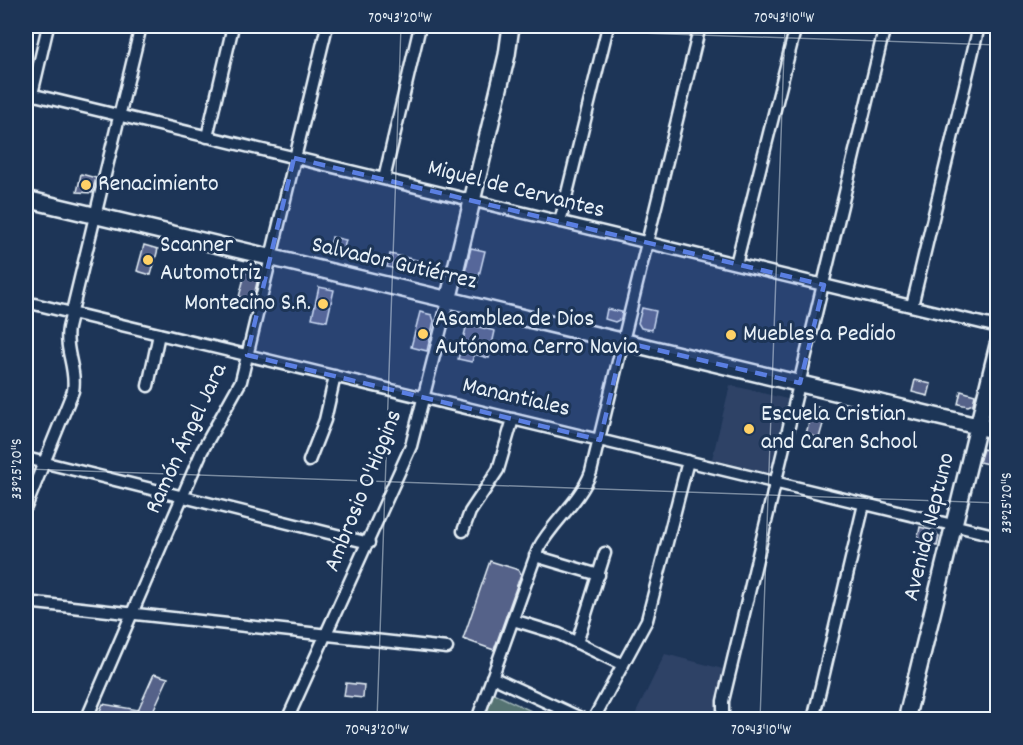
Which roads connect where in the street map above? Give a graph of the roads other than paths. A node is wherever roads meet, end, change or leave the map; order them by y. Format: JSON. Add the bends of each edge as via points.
{"nodes":[{"id":1,"x":48,"y":26,"type":"edge"},
{"id":2,"x":141,"y":26,"type":"edge"},
{"id":3,"x":233,"y":26,"type":"edge"},
{"id":4,"x":327,"y":26,"type":"edge"},
{"id":5,"x":420,"y":26,"type":"edge"},
{"id":6,"x":512,"y":26,"type":"edge"},
{"id":7,"x":608,"y":26,"type":"edge"},
{"id":8,"x":700,"y":26,"type":"edge"},
{"id":9,"x":796,"y":26,"type":"edge"},
{"id":10,"x":885,"y":26,"type":"edge"},
{"id":11,"x":979,"y":26,"type":"edge"},
{"id":12,"x":29,"y":94,"type":"edge"},
{"id":13,"x":119,"y":116,"type":"junction"},
{"id":14,"x":207,"y":136,"type":"junction"},
{"id":15,"x":294,"y":158,"type":"junction"},
{"id":16,"x":384,"y":179,"type":"junction"},
{"id":17,"x":26,"y":199,"type":"edge"},
{"id":18,"x":472,"y":201,"type":"junction"},
{"id":19,"x":95,"y":216,"type":"junction"},
{"id":20,"x":560,"y":222,"type":"junction"},
{"id":21,"x":647,"y":243,"type":"junction"},
{"id":22,"x":270,"y":258,"type":"junction"},
{"id":23,"x":736,"y":264,"type":"junction"},
{"id":24,"x":824,"y":285,"type":"junction"},
{"id":25,"x":448,"y":300,"type":"junction"},
{"id":26,"x":26,"y":302,"type":"edge"},
{"id":27,"x":912,"y":306,"type":"junction"},
{"id":28,"x":71,"y":313,"type":"junction"},
{"id":29,"x":998,"y":327,"type":"edge"},
{"id":30,"x":159,"y":334,"type":"junction"},
{"id":31,"x":623,"y":342,"type":"junction"},
{"id":32,"x":998,"y":345,"type":"edge"},
{"id":33,"x":247,"y":355,"type":"junction"},
{"id":34,"x":335,"y":376,"type":"junction"},
{"id":35,"x":800,"y":383,"type":"junction"},
{"id":36,"x":148,"y":386,"type":"dead end"},
{"id":37,"x":425,"y":398,"type":"junction"},
{"id":38,"x":513,"y":419,"type":"junction"},
{"id":39,"x":978,"y":426,"type":"junction"},
{"id":40,"x":998,"y":431,"type":"edge"},
{"id":41,"x":600,"y":440,"type":"junction"},
{"id":42,"x":26,"y":458,"type":"edge"},
{"id":43,"x":309,"y":461,"type":"dead end"},
{"id":44,"x":688,"y":461,"type":"junction"},
{"id":45,"x":43,"y":463,"type":"junction"},
{"id":46,"x":777,"y":482,"type":"junction"},
{"id":47,"x":182,"y":497,"type":"junction"},
{"id":48,"x":864,"y":504,"type":"junction"},
{"id":49,"x":26,"y":507,"type":"edge"},
{"id":50,"x":954,"y":525,"type":"junction"},
{"id":51,"x":463,"y":531,"type":"dead end"},
{"id":52,"x":998,"y":536,"type":"edge"},
{"id":53,"x":369,"y":543,"type":"junction"},
{"id":54,"x":605,"y":552,"type":"dead end"},
{"id":55,"x":535,"y":556,"type":"junction"},
{"id":56,"x":598,"y":574,"type":"junction"},
{"id":57,"x":26,"y":602,"type":"edge"},
{"id":58,"x":132,"y":614,"type":"junction"},
{"id":59,"x":513,"y":620,"type":"junction"},
{"id":60,"x":327,"y":635,"type":"junction"},
{"id":61,"x":577,"y":643,"type":"junction"},
{"id":62,"x":447,"y":648,"type":"dead end"},
{"id":63,"x":623,"y":665,"type":"junction"},
{"id":64,"x":492,"y":677,"type":"junction"},
{"id":65,"x":86,"y":720,"type":"edge"},
{"id":66,"x":287,"y":720,"type":"edge"},
{"id":67,"x":477,"y":720,"type":"edge"},
{"id":68,"x":585,"y":720,"type":"edge"},
{"id":69,"x":593,"y":720,"type":"edge"},
{"id":70,"x":723,"y":720,"type":"edge"},
{"id":71,"x":813,"y":720,"type":"edge"},
{"id":72,"x":906,"y":720,"type":"edge"}],
"edges":[{"from":1,"to":12,"type":"street"},
{"from":2,"to":13,"type":"street"},
{"from":3,"to":14,"type":"street"},
{"from":4,"to":15,"type":"street","name":"Ramón Ángel Jara"},
{"from":5,"to":16,"type":"street"},
{"from":6,"to":18,"type":"main road","name":"Ambrosio O'Higgins"},
{"from":7,"to":20,"type":"street"},
{"from":8,"to":21,"type":"street"},
{"from":9,"to":23,"type":"street"},
{"from":10,"to":24,"type":"street"},
{"from":11,"to":27,"type":"street"},
{"from":12,"to":13,"type":"street","name":"Miguel de Cervantes"},
{"from":13,"to":14,"type":"street","name":"Miguel de Cervantes"},
{"from":13,"to":19,"type":"street"},
{"from":14,"to":15,"type":"street","name":"Miguel de Cervantes"},
{"from":15,"to":16,"type":"street","name":"Miguel de Cervantes"},
{"from":15,"to":22,"type":"street","name":"Ramón Ángel Jara"},
{"from":16,"to":18,"type":"street","name":"Miguel de Cervantes"},
{"from":17,"to":19,"type":"main road","name":"Salvador Gutiérrez"},
{"from":18,"to":20,"type":"street","name":"Miguel de Cervantes"},
{"from":18,"to":25,"type":"main road","name":"Ambrosio O'Higgins"},
{"from":19,"to":22,"type":"main road","name":"Salvador Gutiérrez"},
{"from":19,"to":28,"type":"street"},
{"from":20,"to":21,"type":"street","name":"Miguel de Cervantes"},
{"from":21,"to":23,"type":"street","name":"Miguel de Cervantes"},
{"from":21,"to":31,"type":"street"},
{"from":22,"to":25,"type":"main road","name":"Salvador Gutiérrez"},
{"from":22,"to":33,"type":"street","name":"Ramón Ángel Jara"},
{"from":23,"to":24,"type":"street","name":"Miguel de Cervantes"},
{"from":24,"to":27,"type":"street","name":"Miguel de Cervantes"},
{"from":24,"to":35,"type":"street"},
{"from":25,"to":31,"type":"main road","name":"Salvador Gutiérrez"},
{"from":25,"to":37,"type":"street","name":"Ambrosio O'Higgins"},
{"from":26,"to":28,"type":"street","name":"Manantiales"},
{"from":27,"to":29,"type":"street","name":"Miguel de Cervantes"},
{"from":28,"to":30,"type":"street","name":"Manantiales"},
{"from":28,"to":45,"type":"street","via":[[67,340],[74,369],[73,391]]},
{"from":30,"to":33,"type":"street","name":"Manantiales"},
{"from":30,"to":36,"type":"street"},
{"from":31,"to":35,"type":"main road","name":"Salvador Gutiérrez"},
{"from":31,"to":41,"type":"street"},
{"from":32,"to":39,"type":"main road","name":"Avenida Neptuno"},
{"from":33,"to":34,"type":"street","name":"Manantiales"},
{"from":33,"to":47,"type":"street","name":"Ramón Ángel Jara","via":[[238,388],[211,433]]},
{"from":34,"to":37,"type":"street","name":"Manantiales"},
{"from":34,"to":43,"type":"street","via":[[325,420]]},
{"from":35,"to":39,"type":"main road","name":"Salvador Gutiérrez"},
{"from":35,"to":46,"type":"street"},
{"from":37,"to":38,"type":"street","name":"Manantiales"},
{"from":37,"to":53,"type":"street","name":"Ambrosio O'Higgins","via":[[411,446]]},
{"from":38,"to":41,"type":"street","name":"Manantiales"},
{"from":38,"to":51,"type":"street","via":[[498,470],[470,512]]},
{"from":39,"to":40,"type":"main road","name":"Salvador Gutiérrez"},
{"from":39,"to":50,"type":"main road","name":"Avenida Neptuno"},
{"from":41,"to":44,"type":"street","name":"Manantiales"},
{"from":41,"to":55,"type":"street","via":[[583,491],[547,534]]},
{"from":42,"to":45,"type":"street"},
{"from":44,"to":46,"type":"street","name":"Manantiales"},
{"from":44,"to":63,"type":"street","via":[[647,620]]},
{"from":45,"to":47,"type":"street"},
{"from":45,"to":49,"type":"street"},
{"from":46,"to":48,"type":"street","name":"Manantiales"},
{"from":46,"to":70,"type":"street","via":[[723,701]]},
{"from":47,"to":53,"type":"street"},
{"from":47,"to":58,"type":"street","name":"Ramón Ángel Jara"},
{"from":48,"to":50,"type":"street","name":"Manantiales"},
{"from":48,"to":71,"type":"street"},
{"from":50,"to":52,"type":"street","name":"Manantiales"},
{"from":50,"to":72,"type":"main road","name":"Avenida Neptuno"},
{"from":53,"to":60,"type":"street","name":"Ambrosio O'Higgins"},
{"from":54,"to":56,"type":"street"},
{"from":55,"to":56,"type":"street"},
{"from":55,"to":59,"type":"street"},
{"from":56,"to":61,"type":"street"},
{"from":57,"to":58,"type":"street"},
{"from":58,"to":60,"type":"street"},
{"from":58,"to":65,"type":"street","name":"Ramón Ángel Jara"},
{"from":59,"to":61,"type":"street","via":[[547,629]]},
{"from":59,"to":64,"type":"street"},
{"from":60,"to":62,"type":"street"},
{"from":60,"to":66,"type":"street","name":"Ambrosio O'Higgins"},
{"from":61,"to":63,"type":"street"},
{"from":63,"to":69,"type":"street"},
{"from":64,"to":67,"type":"street"},
{"from":64,"to":68,"type":"street"}]}
